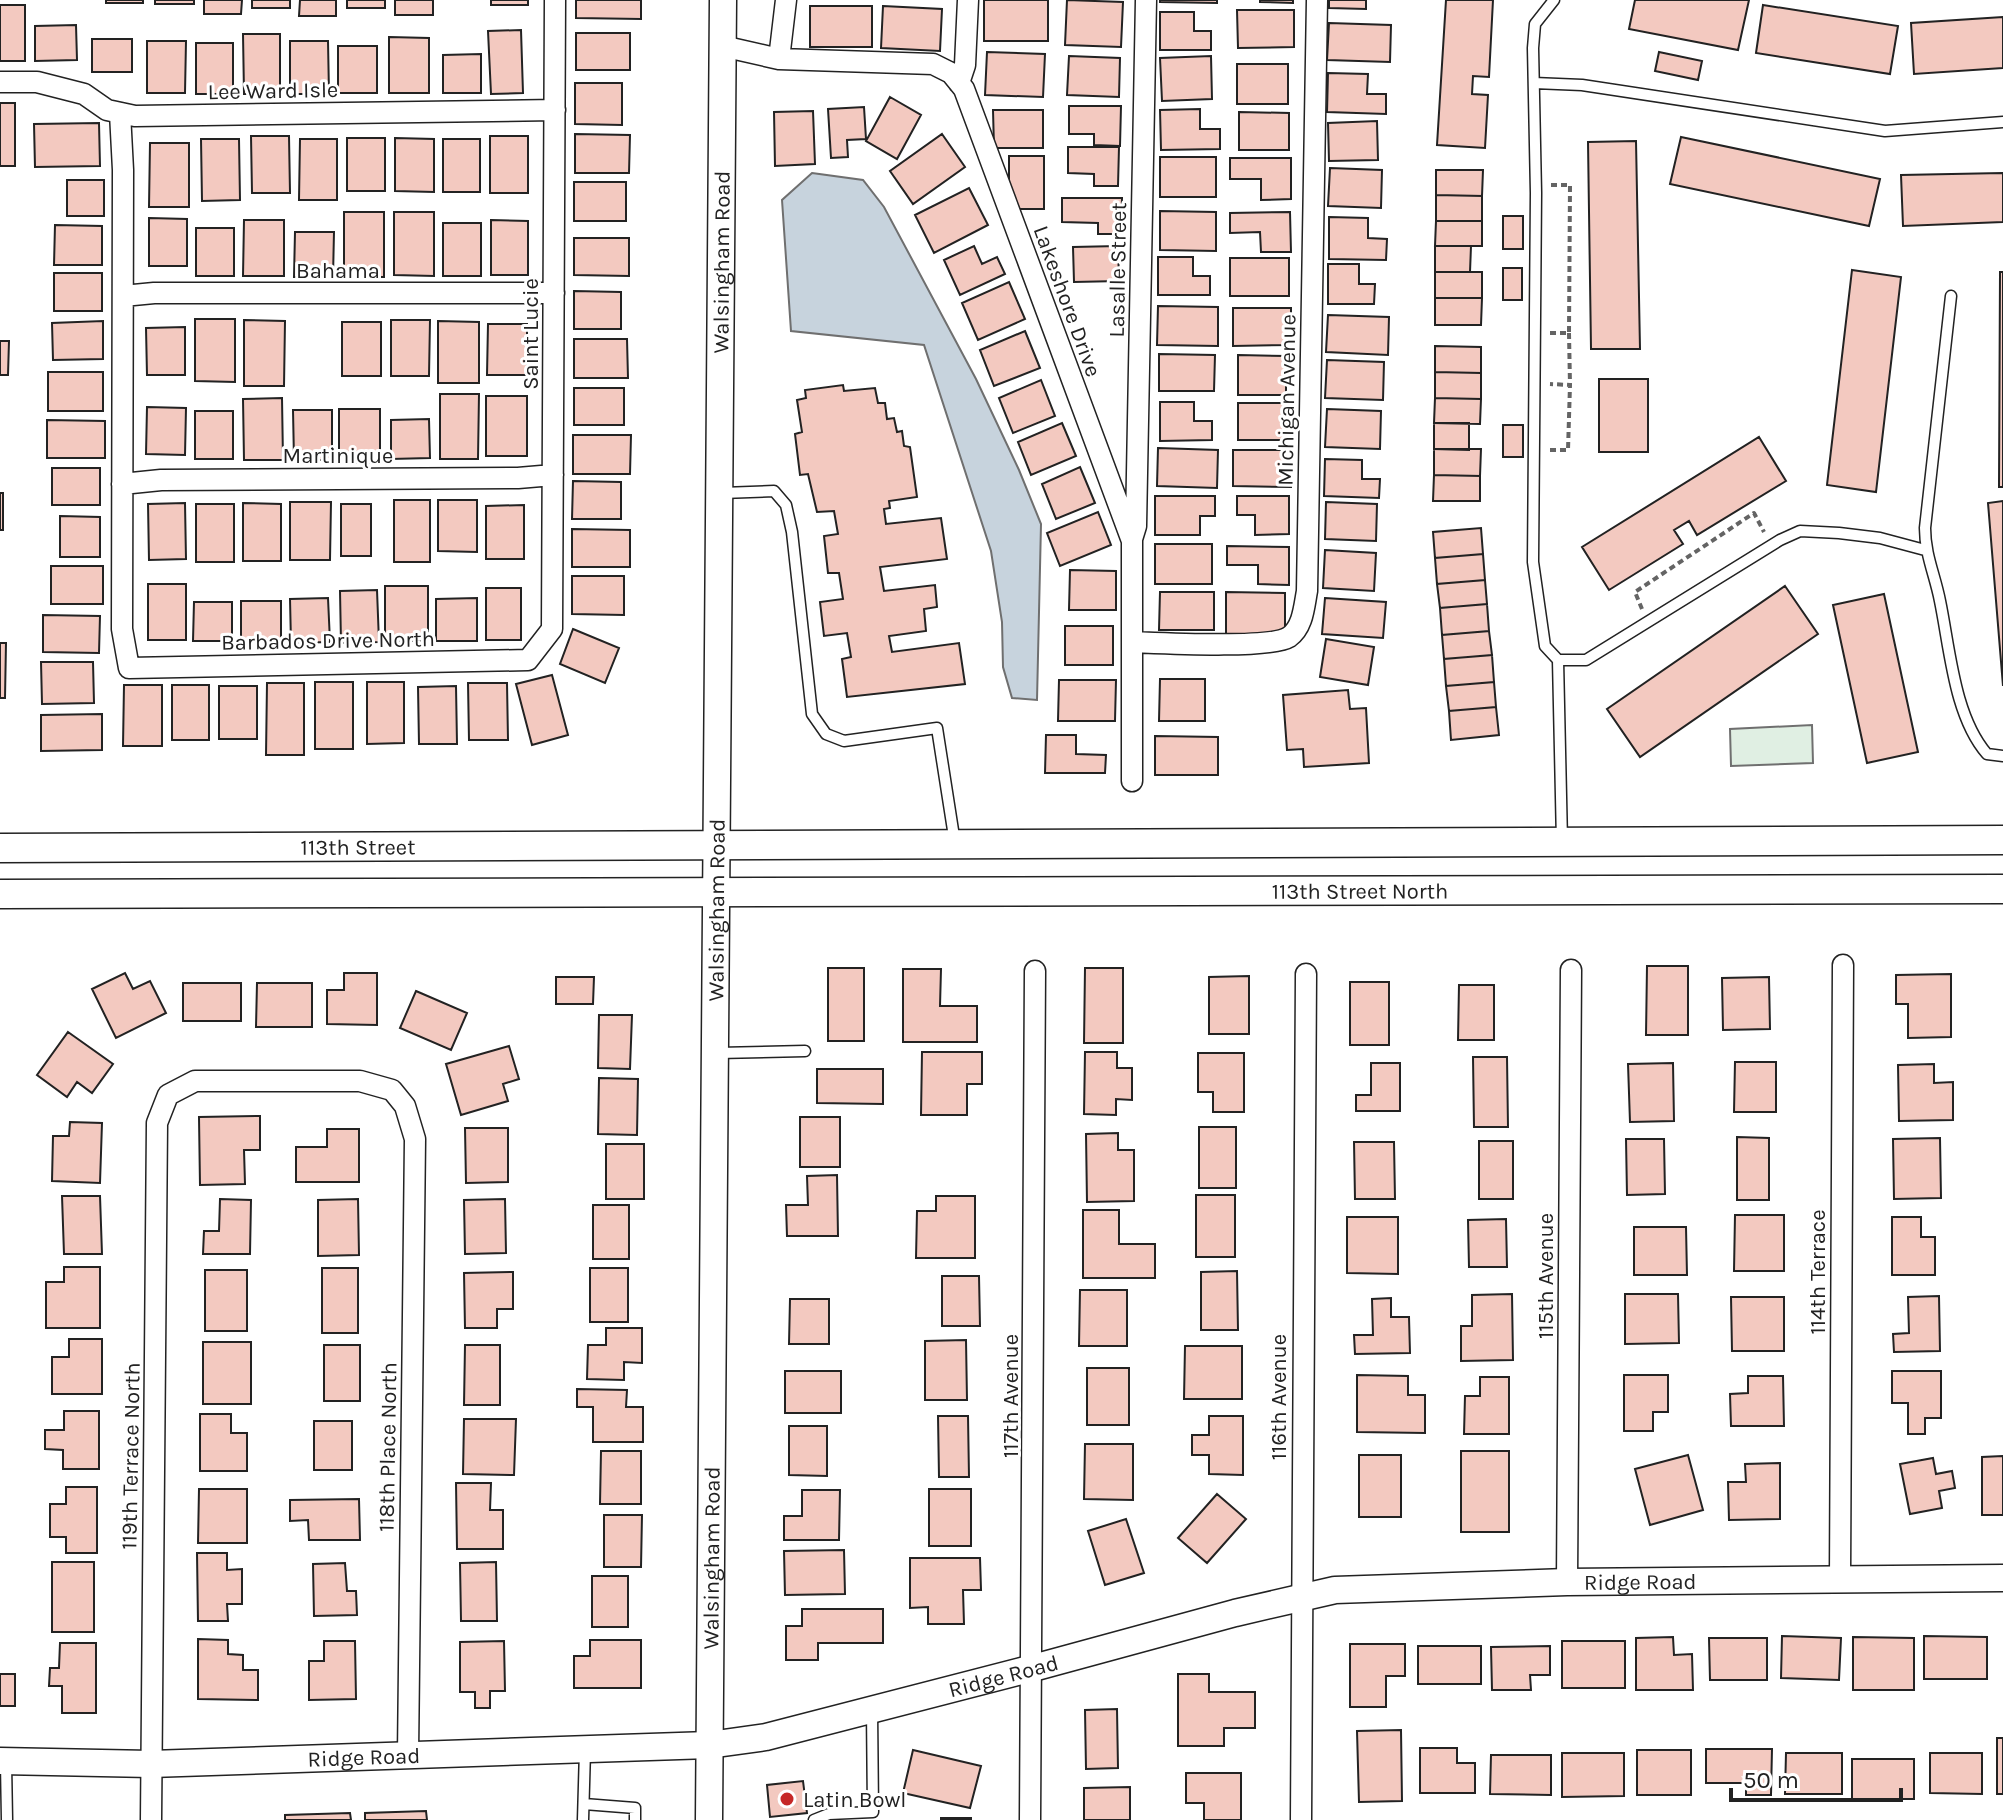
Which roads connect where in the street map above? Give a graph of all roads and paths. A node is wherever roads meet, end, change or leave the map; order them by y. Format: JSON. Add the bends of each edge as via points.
{"nodes":[{"id":1,"x":555,"y":0,"type":"edge"},
{"id":2,"x":723,"y":0,"type":"edge"},
{"id":3,"x":786,"y":0,"type":"edge"},
{"id":4,"x":968,"y":0,"type":"edge"},
{"id":5,"x":1146,"y":0,"type":"edge"},
{"id":6,"x":1317,"y":0,"type":"edge"},
{"id":7,"x":1554,"y":0,"type":"edge"},
{"id":8,"x":722,"y":46,"type":"junction"},
{"id":9,"x":779,"y":59,"type":"junction"},
{"id":10,"x":0,"y":82,"type":"edge"},
{"id":11,"x":959,"y":83,"type":"junction"},
{"id":12,"x":1534,"y":83,"type":"junction"},
{"id":13,"x":555,"y":110,"type":"junction"},
{"id":14,"x":120,"y":113,"type":"junction"},
{"id":15,"x":2003,"y":122,"type":"edge"},
{"id":16,"x":1549,"y":172,"type":"dead end"},
{"id":17,"x":554,"y":293,"type":"junction"},
{"id":18,"x":123,"y":296,"type":"junction"},
{"id":19,"x":1951,"y":296,"type":"dead end"},
{"id":20,"x":1569,"y":333,"type":"junction"},
{"id":21,"x":1549,"y":346,"type":"dead end"},
{"id":22,"x":1549,"y":371,"type":"dead end"},
{"id":23,"x":1570,"y":385,"type":"junction"},
{"id":24,"x":1549,"y":450,"type":"dead end"},
{"id":25,"x":553,"y":475,"type":"junction"},
{"id":26,"x":122,"y":484,"type":"junction"},
{"id":27,"x":719,"y":493,"type":"junction"},
{"id":28,"x":1132,"y":541,"type":"junction"},
{"id":29,"x":1772,"y":545,"type":"junction"},
{"id":30,"x":1925,"y":550,"type":"junction"},
{"id":31,"x":1643,"y":610,"type":"dead end"},
{"id":32,"x":1132,"y":642,"type":"junction"},
{"id":33,"x":528,"y":660,"type":"joint"},
{"id":34,"x":1558,"y":660,"type":"junction"},
{"id":35,"x":2003,"y":756,"type":"edge"},
{"id":36,"x":1132,"y":781,"type":"dead end"},
{"id":37,"x":2003,"y":840,"type":"edge"},
{"id":38,"x":1562,"y":842,"type":"junction"},
{"id":39,"x":955,"y":845,"type":"junction"},
{"id":40,"x":717,"y":847,"type":"junction"},
{"id":41,"x":0,"y":848,"type":"edge"},
{"id":42,"x":2003,"y":889,"type":"edge"},
{"id":43,"x":717,"y":891,"type":"junction"},
{"id":44,"x":0,"y":894,"type":"edge"},
{"id":45,"x":1843,"y":965,"type":"dead end"},
{"id":46,"x":1571,"y":970,"type":"dead end"},
{"id":47,"x":1035,"y":971,"type":"dead end"},
{"id":48,"x":1306,"y":974,"type":"dead end"},
{"id":49,"x":805,"y":1051,"type":"dead end"},
{"id":50,"x":716,"y":1053,"type":"junction"},
{"id":51,"x":168,"y":1095,"type":"joint"},
{"id":52,"x":2003,"y":1578,"type":"edge"},
{"id":53,"x":1840,"y":1579,"type":"junction"},
{"id":54,"x":1567,"y":1582,"type":"junction"},
{"id":55,"x":1301,"y":1597,"type":"junction"},
{"id":56,"x":1033,"y":1668,"type":"junction"},
{"id":57,"x":872,"y":1709,"type":"junction"},
{"id":58,"x":709,"y":1745,"type":"junction"},
{"id":59,"x":586,"y":1749,"type":"junction"},
{"id":60,"x":408,"y":1755,"type":"junction"},
{"id":61,"x":3,"y":1761,"type":"edge"},
{"id":62,"x":151,"y":1764,"type":"junction"},
{"id":63,"x":584,"y":1804,"type":"junction"},
{"id":64,"x":873,"y":1816,"type":"edge"},
{"id":65,"x":7,"y":1820,"type":"edge"},
{"id":66,"x":151,"y":1820,"type":"edge"},
{"id":67,"x":583,"y":1820,"type":"edge"},
{"id":68,"x":635,"y":1820,"type":"edge"},
{"id":69,"x":709,"y":1820,"type":"edge"},
{"id":70,"x":814,"y":1820,"type":"edge"},
{"id":71,"x":1030,"y":1820,"type":"edge"},
{"id":72,"x":1301,"y":1820,"type":"edge"}],
"edges":[{"from":1,"to":13,"type":"street","name":"Saint Lucie"},
{"from":2,"to":8,"type":"street","name":"Walsingham Road"},
{"from":3,"to":9,"type":"street"},
{"from":4,"to":11,"type":"street","via":[[965,65]]},
{"from":5,"to":28,"type":"street","name":"Lasalle Street"},
{"from":6,"to":32,"type":"street","name":"Michigan Avenue","via":[[1303,614],[1288,638],[1276,641]]},
{"from":7,"to":12,"type":"lane","via":[[1535,24]]},
{"from":8,"to":9,"type":"street"},
{"from":8,"to":27,"type":"street","name":"Walsingham Road"},
{"from":9,"to":11,"type":"street","via":[[933,64]]},
{"from":10,"to":14,"type":"street","name":"Lee Ward Isle","via":[[37,82],[84,94]]},
{"from":11,"to":28,"type":"street","name":"Lakeshore Drive"},
{"from":12,"to":15,"type":"lane","via":[[1582,85],[1885,131]]},
{"from":12,"to":34,"type":"lane","via":[[1533,562],[1545,646]]},
{"from":13,"to":14,"type":"street","name":"Lee Ward Isle"},
{"from":13,"to":17,"type":"street","name":"Saint Lucie"},
{"from":14,"to":18,"type":"street"},
{"from":16,"to":20,"type":"path","via":[[1549,185],[1570,185]]},
{"from":17,"to":18,"type":"street","name":"Bahama"},
{"from":17,"to":25,"type":"street","name":"Saint Lucie"},
{"from":18,"to":26,"type":"street"},
{"from":19,"to":30,"type":"lane"},
{"from":20,"to":21,"type":"path","via":[[1549,333]]},
{"from":20,"to":23,"type":"path"},
{"from":22,"to":23,"type":"path","via":[[1549,384]]},
{"from":23,"to":24,"type":"path","via":[[1568,450]]},
{"from":25,"to":26,"type":"street","name":"Martinique"},
{"from":25,"to":33,"type":"street","name":"Saint Lucie","via":[[552,629]]},
{"from":26,"to":33,"type":"street","name":"Barbados Drive North","via":[[122,629],[129,668]]},
{"from":27,"to":39,"type":"lane","via":[[774,491],[786,505],[812,714],[826,734],[844,741],[937,728]]},
{"from":27,"to":40,"type":"street","name":"Walsingham Road"},
{"from":28,"to":32,"type":"street","name":"Lakeshore Drive"},
{"from":29,"to":30,"type":"lane","via":[[1800,531],[1880,538]]},
{"from":29,"to":31,"type":"path","via":[[1754,513],[1635,592]]},
{"from":29,"to":34,"type":"lane","via":[[1586,660]]},
{"from":30,"to":35,"type":"lane","via":[[1974,740],[1987,754]]},
{"from":32,"to":36,"type":"street","name":"Lakeshore Drive"},
{"from":34,"to":38,"type":"lane"},
{"from":37,"to":38,"type":"main road"},
{"from":38,"to":39,"type":"main road"},
{"from":39,"to":40,"type":"main road"},
{"from":40,"to":41,"type":"main road","name":"113th Street"},
{"from":40,"to":43,"type":"street","name":"Walsingham Road"},
{"from":42,"to":43,"type":"main road","name":"113th Street North"},
{"from":43,"to":44,"type":"main road","name":"113th Street"},
{"from":43,"to":50,"type":"street","name":"Walsingham Road"},
{"from":45,"to":53,"type":"street","name":"114th Terrace"},
{"from":46,"to":54,"type":"street","name":"115th Avenue"},
{"from":47,"to":56,"type":"street","name":"117th Avenue"},
{"from":48,"to":55,"type":"street","name":"116th Avenue"},
{"from":49,"to":50,"type":"lane"},
{"from":50,"to":58,"type":"street","name":"Walsingham Road"},
{"from":51,"to":60,"type":"street","name":"118th Place North","via":[[195,1081],[360,1081],[392,1090],[405,1106],[415,1139]]},
{"from":51,"to":62,"type":"street","name":"119th Terrace North","via":[[157,1123]]},
{"from":52,"to":53,"type":"street","name":"Ridge Road"},
{"from":53,"to":54,"type":"street","name":"Ridge Road"},
{"from":54,"to":55,"type":"street","name":"Ridge Road","via":[[1335,1590]]},
{"from":55,"to":56,"type":"street","name":"Ridge Road"},
{"from":55,"to":72,"type":"street","name":"116th Avenue"},
{"from":56,"to":57,"type":"street","name":"Ridge Road"},
{"from":56,"to":71,"type":"street","name":"117th Avenue"},
{"from":57,"to":58,"type":"street","name":"Ridge Road","via":[[766,1737]]},
{"from":57,"to":64,"type":"lane"},
{"from":58,"to":59,"type":"street","name":"Ridge Road"},
{"from":58,"to":69,"type":"street","name":"Walsingham Road"},
{"from":59,"to":60,"type":"street","name":"Ridge Road"},
{"from":59,"to":63,"type":"lane"},
{"from":60,"to":62,"type":"street","name":"Ridge Road"},
{"from":61,"to":62,"type":"street","name":"Ridge Road"},
{"from":61,"to":65,"type":"lane"},
{"from":62,"to":66,"type":"street","name":"119th Terrace North"},
{"from":63,"to":67,"type":"lane"},
{"from":63,"to":68,"type":"lane","via":[[635,1808]]},
{"from":64,"to":70,"type":"lane","via":[[829,1814]]}]}
